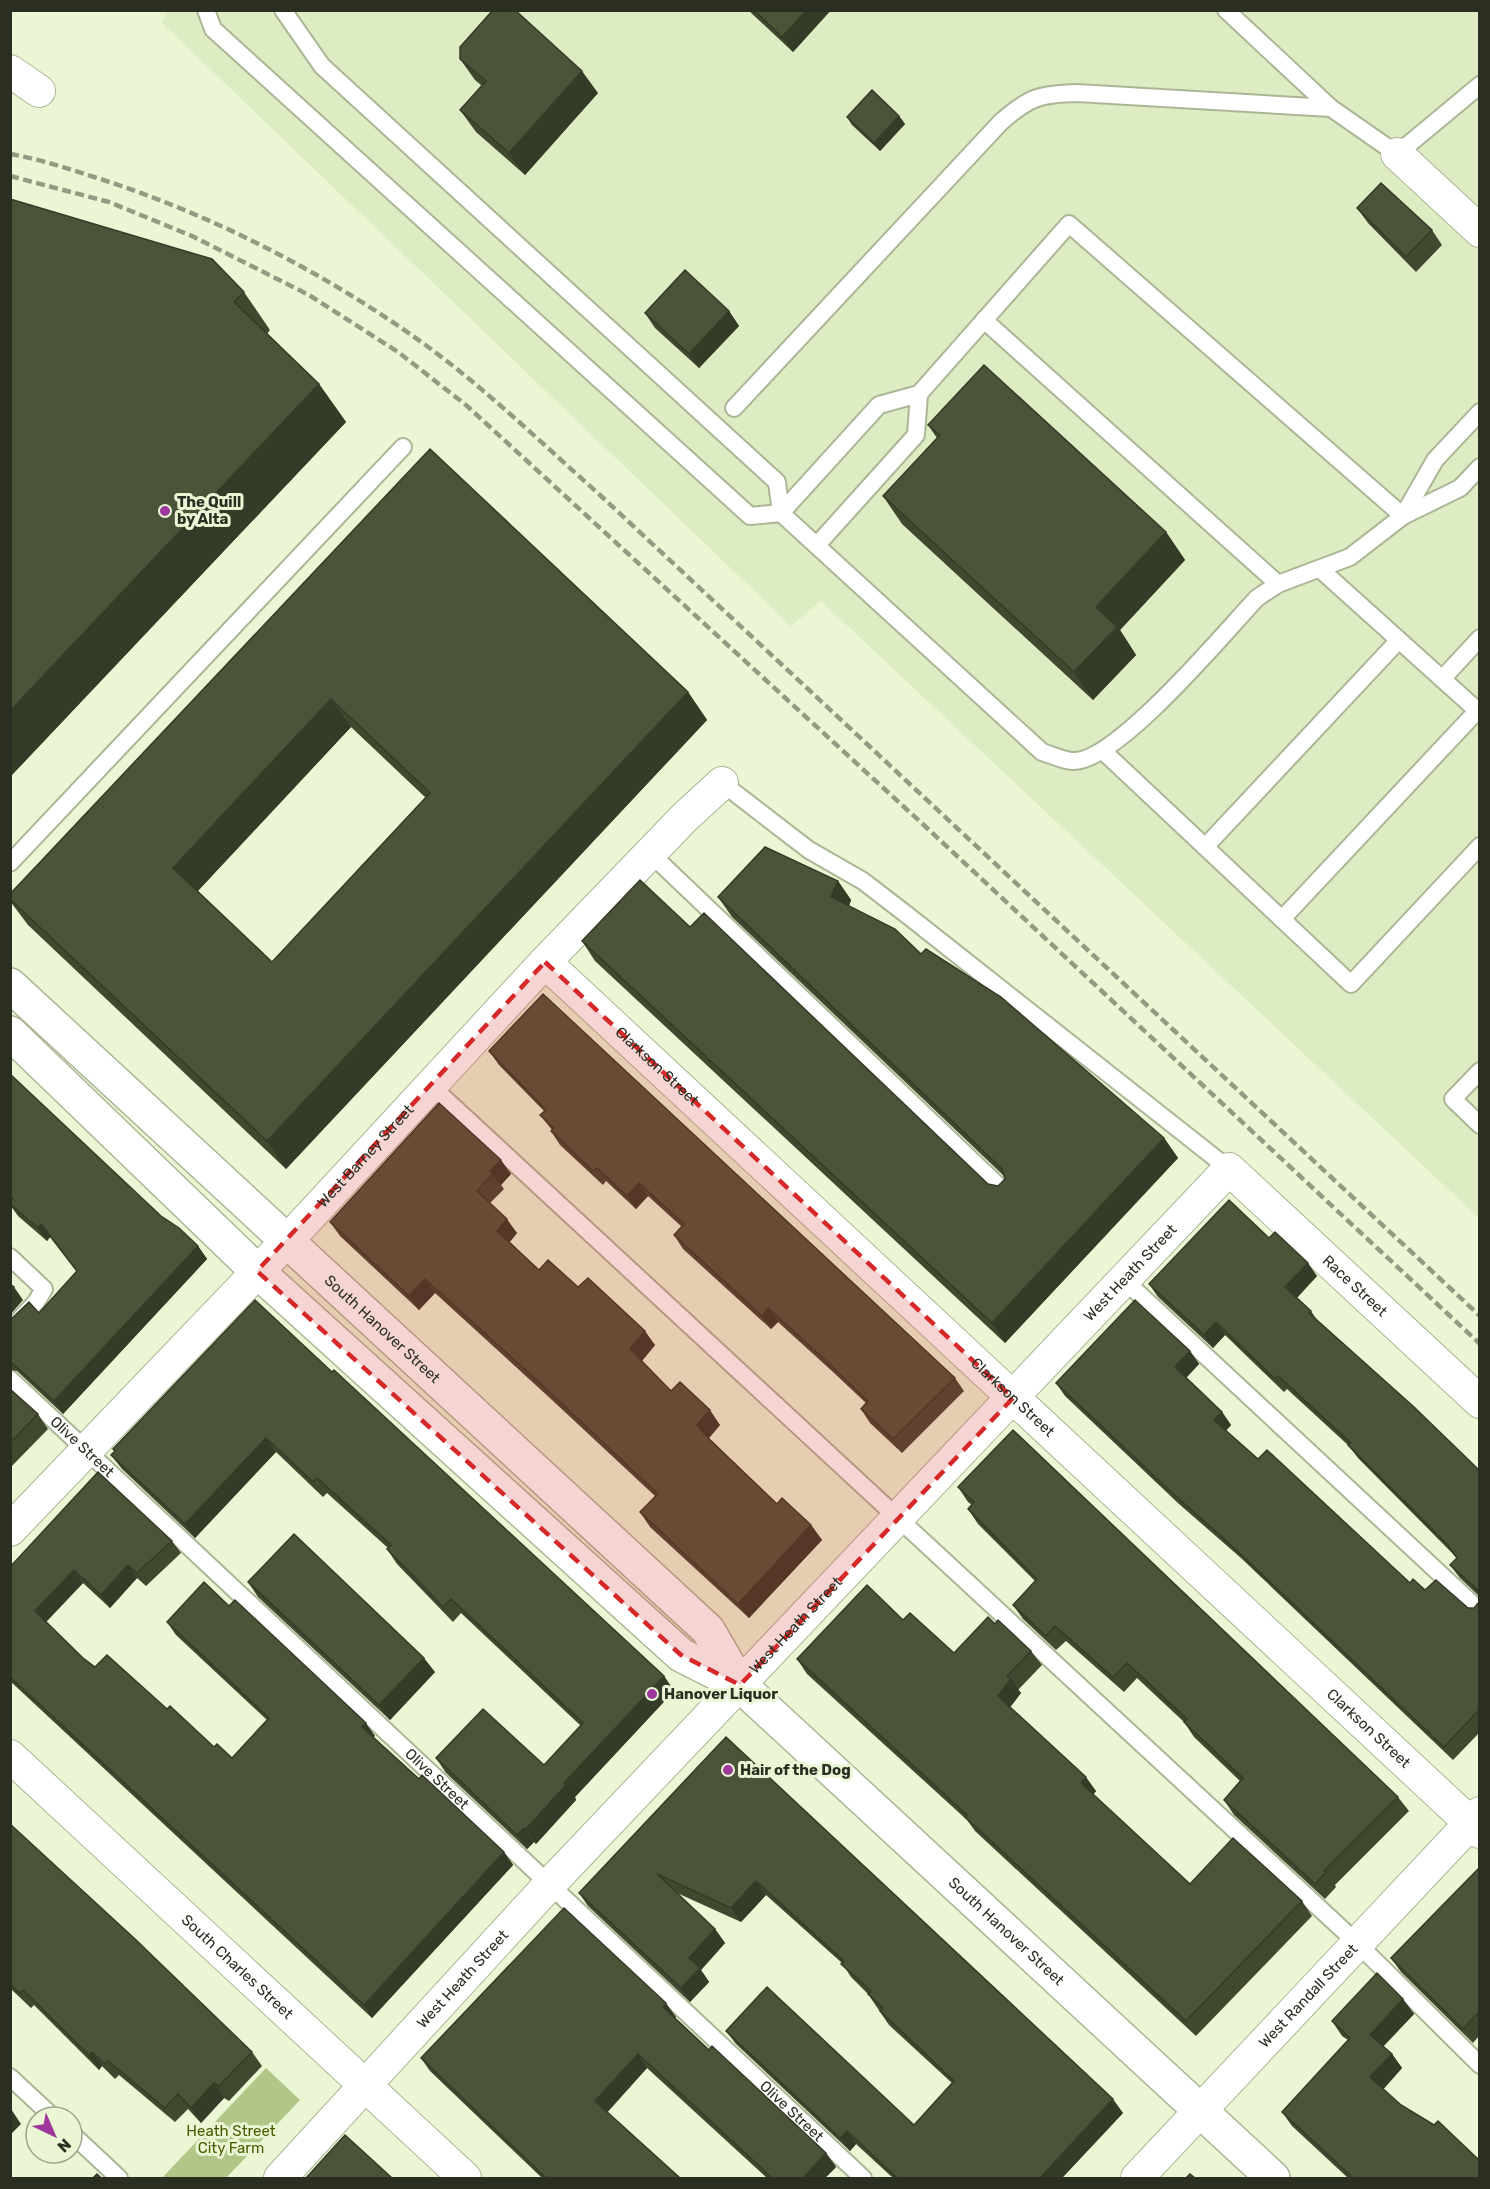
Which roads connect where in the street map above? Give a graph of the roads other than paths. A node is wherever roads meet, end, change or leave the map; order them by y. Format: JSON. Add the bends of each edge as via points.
{"nodes":[{"id":1,"x":206,"y":10,"type":"edge"},
{"id":2,"x":283,"y":10,"type":"edge"},
{"id":3,"x":1226,"y":10,"type":"edge"},
{"id":4,"x":10,"y":71,"type":"edge"},
{"id":5,"x":1479,"y":85,"type":"edge"},
{"id":6,"x":39,"y":91,"type":"dead end"},
{"id":7,"x":1331,"y":108,"type":"junction"},
{"id":8,"x":1397,"y":154,"type":"junction"},
{"id":9,"x":1479,"y":231,"type":"edge"},
{"id":10,"x":984,"y":320,"type":"junction"},
{"id":11,"x":919,"y":394,"type":"junction"},
{"id":12,"x":734,"y":408,"type":"dead end"},
{"id":13,"x":1479,"y":412,"type":"edge"},
{"id":14,"x":403,"y":447,"type":"dead end"},
{"id":15,"x":1479,"y":468,"type":"edge"},
{"id":16,"x":781,"y":513,"type":"junction"},
{"id":17,"x":1403,"y":516,"type":"junction"},
{"id":18,"x":817,"y":545,"type":"junction"},
{"id":19,"x":1320,"y":569,"type":"junction"},
{"id":20,"x":1278,"y":584,"type":"junction"},
{"id":21,"x":1479,"y":638,"type":"edge"},
{"id":22,"x":1399,"y":640,"type":"junction"},
{"id":23,"x":1442,"y":679,"type":"junction"},
{"id":24,"x":1478,"y":712,"type":"edge"},
{"id":25,"x":1103,"y":752,"type":"junction"},
{"id":26,"x":722,"y":783,"type":"joint"},
{"id":27,"x":1479,"y":846,"type":"edge"},
{"id":28,"x":1205,"y":847,"type":"junction"},
{"id":29,"x":650,"y":853,"type":"junction"},
{"id":30,"x":10,"y":862,"type":"edge"},
{"id":31,"x":1282,"y":919,"type":"junction"},
{"id":32,"x":545,"y":962,"type":"junction"},
{"id":33,"x":10,"y":985,"type":"edge"},
{"id":34,"x":10,"y":1033,"type":"edge"},
{"id":35,"x":1479,"y":1071,"type":"edge"},
{"id":36,"x":429,"y":1084,"type":"junction"},
{"id":37,"x":1479,"y":1125,"type":"edge"},
{"id":38,"x":1229,"y":1169,"type":"junction"},
{"id":39,"x":1009,"y":1196,"type":"edge"},
{"id":40,"x":286,"y":1242,"type":"junction"},
{"id":41,"x":10,"y":1257,"type":"edge"},
{"id":42,"x":257,"y":1271,"type":"junction"},
{"id":43,"x":1124,"y":1280,"type":"junction"},
{"id":44,"x":10,"y":1330,"type":"edge"},
{"id":45,"x":10,"y":1379,"type":"edge"},
{"id":46,"x":1013,"y":1398,"type":"junction"},
{"id":47,"x":1479,"y":1402,"type":"edge"},
{"id":48,"x":87,"y":1449,"type":"junction"},
{"id":49,"x":897,"y":1520,"type":"junction"},
{"id":50,"x":10,"y":1530,"type":"edge"},
{"id":51,"x":1479,"y":1611,"type":"edge"},
{"id":52,"x":740,"y":1685,"type":"junction"},
{"id":53,"x":10,"y":1755,"type":"edge"},
{"id":54,"x":1476,"y":1823,"type":"edge"},
{"id":55,"x":549,"y":1886,"type":"junction"},
{"id":56,"x":1357,"y":1943,"type":"junction"},
{"id":57,"x":1479,"y":2065,"type":"edge"},
{"id":58,"x":10,"y":2077,"type":"edge"},
{"id":59,"x":365,"y":2086,"type":"junction"},
{"id":60,"x":40,"y":2105,"type":"edge"},
{"id":61,"x":1200,"y":2112,"type":"junction"},
{"id":62,"x":84,"y":2145,"type":"edge"},
{"id":63,"x":119,"y":2178,"type":"edge"},
{"id":64,"x":280,"y":2178,"type":"edge"},
{"id":65,"x":465,"y":2178,"type":"edge"},
{"id":66,"x":863,"y":2178,"type":"edge"},
{"id":67,"x":1137,"y":2178,"type":"edge"},
{"id":68,"x":1272,"y":2178,"type":"edge"}],
"edges":[{"from":1,"to":16,"type":"lane","via":[[213,29],[750,516]]},
{"from":2,"to":16,"type":"lane","via":[[322,66],[777,482]]},
{"from":3,"to":7,"type":"lane"},
{"from":4,"to":6,"type":"street"},
{"from":5,"to":8,"type":"lane"},
{"from":7,"to":8,"type":"lane"},
{"from":7,"to":12,"type":"lane","via":[[1077,93],[1046,94],[1023,102]]},
{"from":8,"to":9,"type":"street"},
{"from":10,"to":11,"type":"lane"},
{"from":10,"to":17,"type":"lane","via":[[1069,224]]},
{"from":10,"to":20,"type":"lane"},
{"from":11,"to":16,"type":"lane","via":[[879,405]]},
{"from":11,"to":18,"type":"lane","via":[[916,435]]},
{"from":13,"to":17,"type":"lane","via":[[1435,459]]},
{"from":14,"to":30,"type":"lane"},
{"from":15,"to":17,"type":"lane","via":[[1460,488]]},
{"from":16,"to":18,"type":"lane"},
{"from":17,"to":19,"type":"lane","via":[[1350,557]]},
{"from":18,"to":25,"type":"lane","via":[[1042,752],[1074,762]]},
{"from":19,"to":20,"type":"lane"},
{"from":19,"to":22,"type":"lane"},
{"from":20,"to":25,"type":"lane","via":[[1257,598],[1138,724]]},
{"from":21,"to":23,"type":"lane"},
{"from":22,"to":23,"type":"lane"},
{"from":22,"to":28,"type":"lane"},
{"from":23,"to":24,"type":"lane"},
{"from":24,"to":31,"type":"lane"},
{"from":25,"to":28,"type":"lane"},
{"from":26,"to":29,"type":"street","name":"West Barney Street"},
{"from":26,"to":38,"type":"lane","via":[[809,850],[863,881]]},
{"from":27,"to":31,"type":"lane","via":[[1351,984]]},
{"from":28,"to":31,"type":"lane"},
{"from":29,"to":32,"type":"street","name":"West Barney Street"},
{"from":29,"to":39,"type":"lane"},
{"from":32,"to":36,"type":"street","name":"West Barney Street"},
{"from":32,"to":46,"type":"street","name":"Clarkson Street"},
{"from":33,"to":40,"type":"main road","name":"South Hanover Street"},
{"from":34,"to":42,"type":"main road","name":"South Hanover Street"},
{"from":35,"to":37,"type":"lane","via":[[1453,1100]]},
{"from":36,"to":40,"type":"street","name":"West Barney Street"},
{"from":36,"to":49,"type":"lane"},
{"from":38,"to":43,"type":"street","name":"West Heath Street"},
{"from":38,"to":47,"type":"street","name":"Race Street"},
{"from":40,"to":42,"type":"street","name":"West Barney Street"},
{"from":40,"to":52,"type":"main road","name":"South Hanover Street","via":[[708,1630]]},
{"from":41,"to":44,"type":"lane","via":[[44,1289]]},
{"from":42,"to":48,"type":"street","name":"West Barney Street"},
{"from":42,"to":52,"type":"main road","name":"South Hanover Street","via":[[681,1655]]},
{"from":43,"to":46,"type":"street","name":"West Heath Street"},
{"from":43,"to":51,"type":"lane"},
{"from":45,"to":48,"type":"lane","name":"Olive Street"},
{"from":46,"to":49,"type":"street","name":"West Heath Street"},
{"from":46,"to":54,"type":"street","name":"Clarkson Street"},
{"from":48,"to":50,"type":"street","name":"West Barney Street"},
{"from":48,"to":55,"type":"lane","name":"Olive Street"},
{"from":49,"to":52,"type":"street","name":"West Heath Street"},
{"from":49,"to":56,"type":"lane"},
{"from":52,"to":55,"type":"street","name":"West Heath Street"},
{"from":52,"to":61,"type":"main road","name":"South Hanover Street"},
{"from":53,"to":59,"type":"street","name":"South Charles Street"},
{"from":54,"to":56,"type":"street","name":"West Randall Street"},
{"from":55,"to":59,"type":"street","name":"West Heath Street"},
{"from":55,"to":66,"type":"lane","name":"Olive Street"},
{"from":56,"to":57,"type":"lane"},
{"from":56,"to":61,"type":"street","name":"West Randall Street"},
{"from":58,"to":60,"type":"lane"},
{"from":59,"to":64,"type":"street","name":"West Heath Street"},
{"from":59,"to":65,"type":"street","name":"South Charles Street"},
{"from":61,"to":67,"type":"street","name":"West Randall Street"},
{"from":61,"to":68,"type":"main road","name":"South Hanover Street"},
{"from":62,"to":63,"type":"lane"}]}
